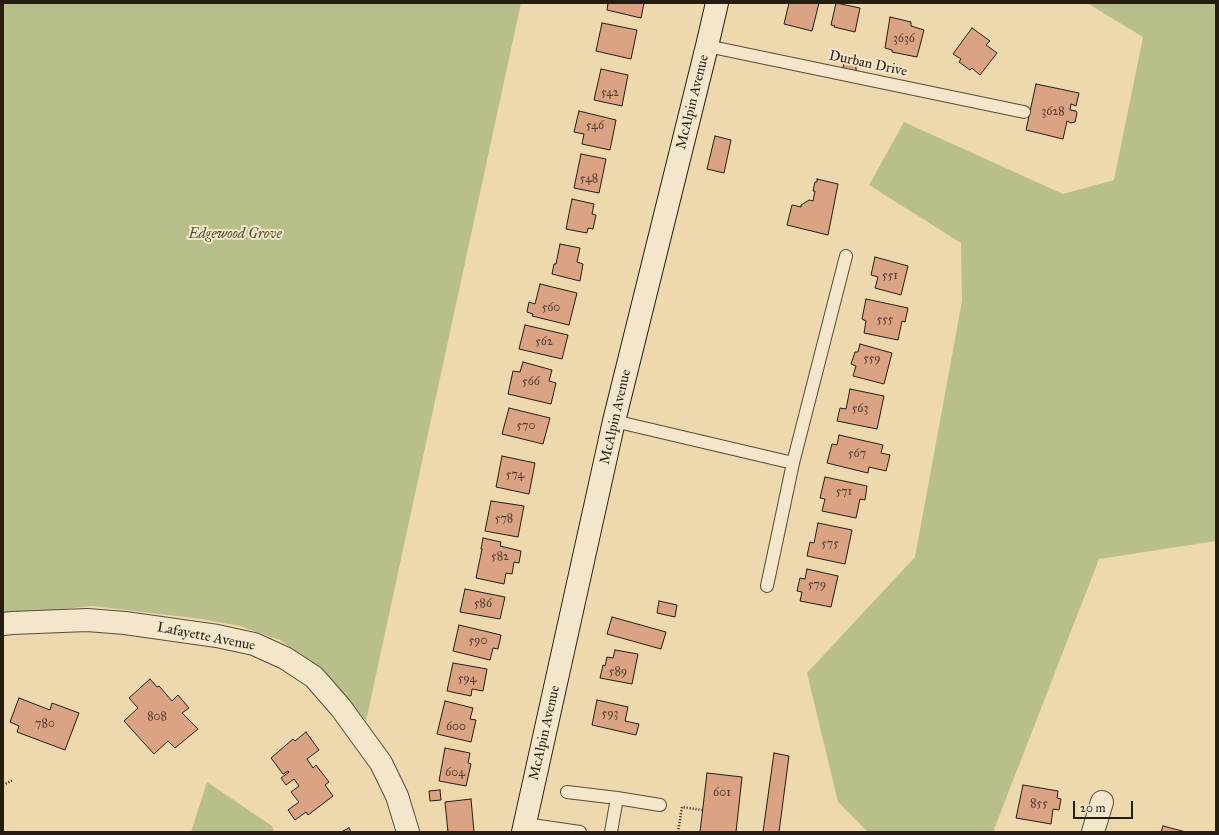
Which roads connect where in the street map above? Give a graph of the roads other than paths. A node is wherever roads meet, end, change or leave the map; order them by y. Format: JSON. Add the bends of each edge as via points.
{"nodes":[{"id":1,"x":717,"y":3,"type":"edge"},
{"id":2,"x":707,"y":46,"type":"junction"},
{"id":3,"x":1024,"y":112,"type":"dead end"},
{"id":4,"x":846,"y":256,"type":"dead end"},
{"id":5,"x":614,"y":421,"type":"junction"},
{"id":6,"x":793,"y":463,"type":"junction"},
{"id":7,"x":767,"y":586,"type":"dead end"},
{"id":8,"x":3,"y":624,"type":"edge"},
{"id":9,"x":567,"y":792,"type":"dead end"},
{"id":10,"x":616,"y":798,"type":"junction"},
{"id":11,"x":1102,"y":802,"type":"dead end"},
{"id":12,"x":660,"y":805,"type":"dead end"},
{"id":13,"x":524,"y":828,"type":"edge"},
{"id":14,"x":408,"y":832,"type":"edge"},
{"id":15,"x":579,"y":832,"type":"edge"},
{"id":16,"x":611,"y":832,"type":"edge"},
{"id":17,"x":1093,"y":832,"type":"edge"}],
"edges":[{"from":1,"to":2,"type":"street","name":"McAlpin Avenue"},
{"from":2,"to":3,"type":"lane","name":"Durban Drive"},
{"from":2,"to":5,"type":"street","name":"McAlpin Avenue"},
{"from":4,"to":6,"type":"lane"},
{"from":5,"to":6,"type":"lane"},
{"from":5,"to":13,"type":"street","name":"McAlpin Avenue"},
{"from":6,"to":7,"type":"lane"},
{"from":8,"to":14,"type":"street","name":"Lafayette Avenue","via":[[88,620],[125,623],[254,644],[285,658],[314,677],[342,708],[381,764],[397,796]]},
{"from":9,"to":10,"type":"lane"},
{"from":10,"to":12,"type":"lane"},
{"from":10,"to":16,"type":"lane"},
{"from":11,"to":17,"type":"street"},
{"from":13,"to":15,"type":"lane"}]}
